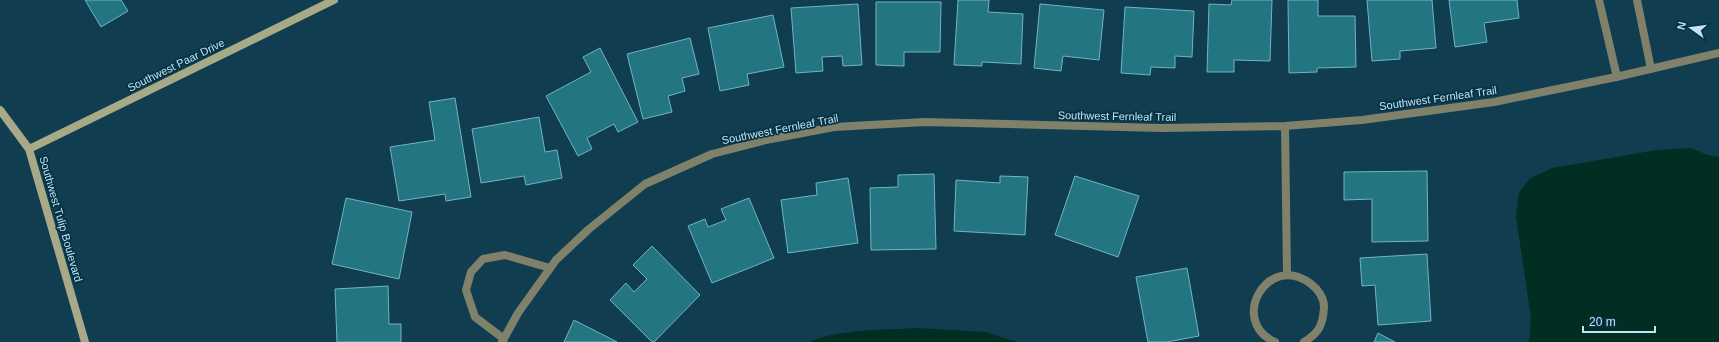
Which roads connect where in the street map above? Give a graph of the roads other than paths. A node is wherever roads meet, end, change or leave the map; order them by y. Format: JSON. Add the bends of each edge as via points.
{"nodes":[{"id":1,"x":334,"y":0,"type":"edge"},
{"id":2,"x":1599,"y":0,"type":"edge"},
{"id":3,"x":1637,"y":0,"type":"edge"},
{"id":4,"x":1719,"y":53,"type":"edge"},
{"id":5,"x":1651,"y":69,"type":"junction"},
{"id":6,"x":1617,"y":77,"type":"junction"},
{"id":7,"x":0,"y":110,"type":"edge"},
{"id":8,"x":1285,"y":126,"type":"junction"},
{"id":9,"x":29,"y":149,"type":"junction"},
{"id":10,"x":550,"y":268,"type":"junction"},
{"id":11,"x":1287,"y":275,"type":"junction"},
{"id":12,"x":503,"y":340,"type":"edge"},
{"id":13,"x":85,"y":342,"type":"edge"},
{"id":14,"x":1274,"y":342,"type":"edge"},
{"id":15,"x":1304,"y":342,"type":"edge"}],
"edges":[{"from":1,"to":9,"type":"street","name":"Southwest Paar Drive"},
{"from":2,"to":6,"type":"street"},
{"from":3,"to":5,"type":"street"},
{"from":4,"to":5,"type":"street","name":"Southwest Fernleaf Trail"},
{"from":5,"to":6,"type":"street","name":"Southwest Fernleaf Trail"},
{"from":6,"to":8,"type":"street","name":"Southwest Fernleaf Trail","via":[[1494,102],[1362,120]]},
{"from":7,"to":9,"type":"street","name":"Southwest Tulip Boulevard"},
{"from":8,"to":10,"type":"street","name":"Southwest Fernleaf Trail","via":[[1161,128],[925,122],[834,127],[796,134],[712,154],[645,184],[588,229]]},
{"from":8,"to":11,"type":"street"},
{"from":9,"to":13,"type":"street","name":"Southwest Tulip Boulevard"},
{"from":10,"to":12,"type":"street","name":"Southwest Fernleaf Trail","via":[[518,313]]},
{"from":10,"to":12,"type":"street","name":"Southwest Fernleaf Trail","via":[[505,255],[483,259],[471,272],[466,290],[475,317]]},
{"from":11,"to":14,"type":"street","via":[[1270,280],[1258,292],[1253,309],[1257,325],[1267,339]]},
{"from":11,"to":15,"type":"street","via":[[1304,278],[1317,288],[1324,304],[1323,321],[1314,336]]}]}
